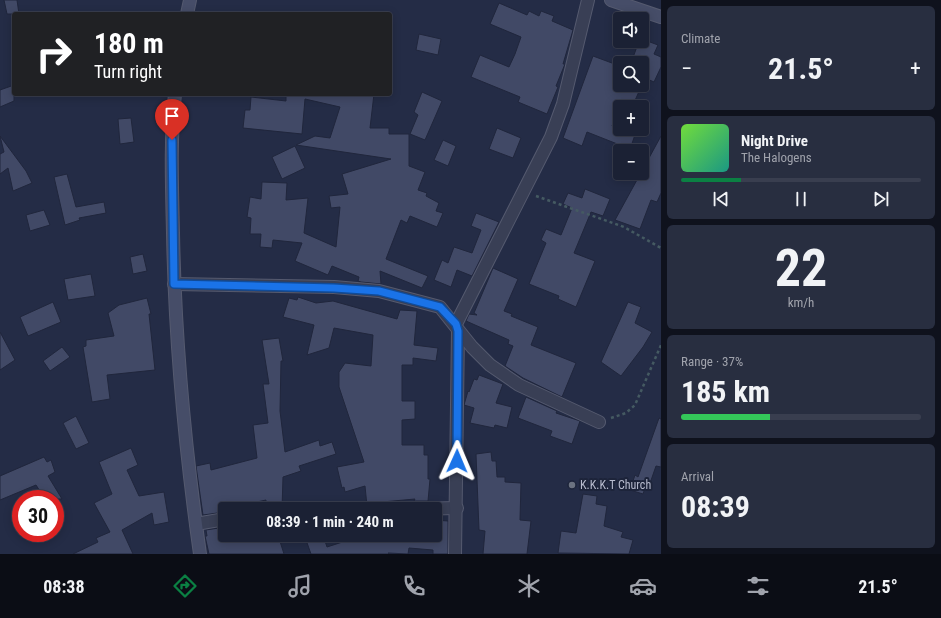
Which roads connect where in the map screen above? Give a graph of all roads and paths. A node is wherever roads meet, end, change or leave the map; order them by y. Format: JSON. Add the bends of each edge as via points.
{"nodes":[{"id":1,"x":190,"y":0,"type":"edge"},
{"id":2,"x":588,"y":0,"type":"edge"},
{"id":3,"x":610,"y":0,"type":"edge"},
{"id":4,"x":187,"y":12,"type":"edge"},
{"id":5,"x":661,"y":17,"type":"edge"},
{"id":6,"x":175,"y":96,"type":"edge"},
{"id":7,"x":523,"y":191,"type":"junction"},
{"id":8,"x":661,"y":248,"type":"edge"},
{"id":9,"x":174,"y":284,"type":"junction"},
{"id":10,"x":457,"y":328,"type":"junction"},
{"id":11,"x":661,"y":345,"type":"edge"},
{"id":12,"x":599,"y":422,"type":"joint"},
{"id":13,"x":442,"y":508,"type":"edge"},
{"id":14,"x":457,"y":508,"type":"junction"},
{"id":15,"x":218,"y":520,"type":"edge"},
{"id":16,"x":196,"y":524,"type":"junction"},
{"id":17,"x":200,"y":554,"type":"edge"},
{"id":18,"x":455,"y":554,"type":"edge"}],
"edges":[{"from":1,"to":4,"type":"street"},
{"from":2,"to":7,"type":"street","via":[[563,104],[551,138]]},
{"from":3,"to":5,"type":"street"},
{"from":6,"to":9,"type":"street","via":[[172,172]]},
{"from":7,"to":8,"type":"path","via":[[624,227]]},
{"from":7,"to":10,"type":"street"},
{"from":9,"to":10,"type":"street","via":[[379,291],[440,307]]},
{"from":9,"to":16,"type":"street","via":[[185,435]]},
{"from":10,"to":12,"type":"street","via":[[490,365],[519,385]]},
{"from":10,"to":14,"type":"street"},
{"from":11,"to":12,"type":"path","via":[[635,405],[626,413]]},
{"from":13,"to":14,"type":"street"},
{"from":14,"to":18,"type":"street"},
{"from":15,"to":16,"type":"street"},
{"from":16,"to":17,"type":"street"}]}
